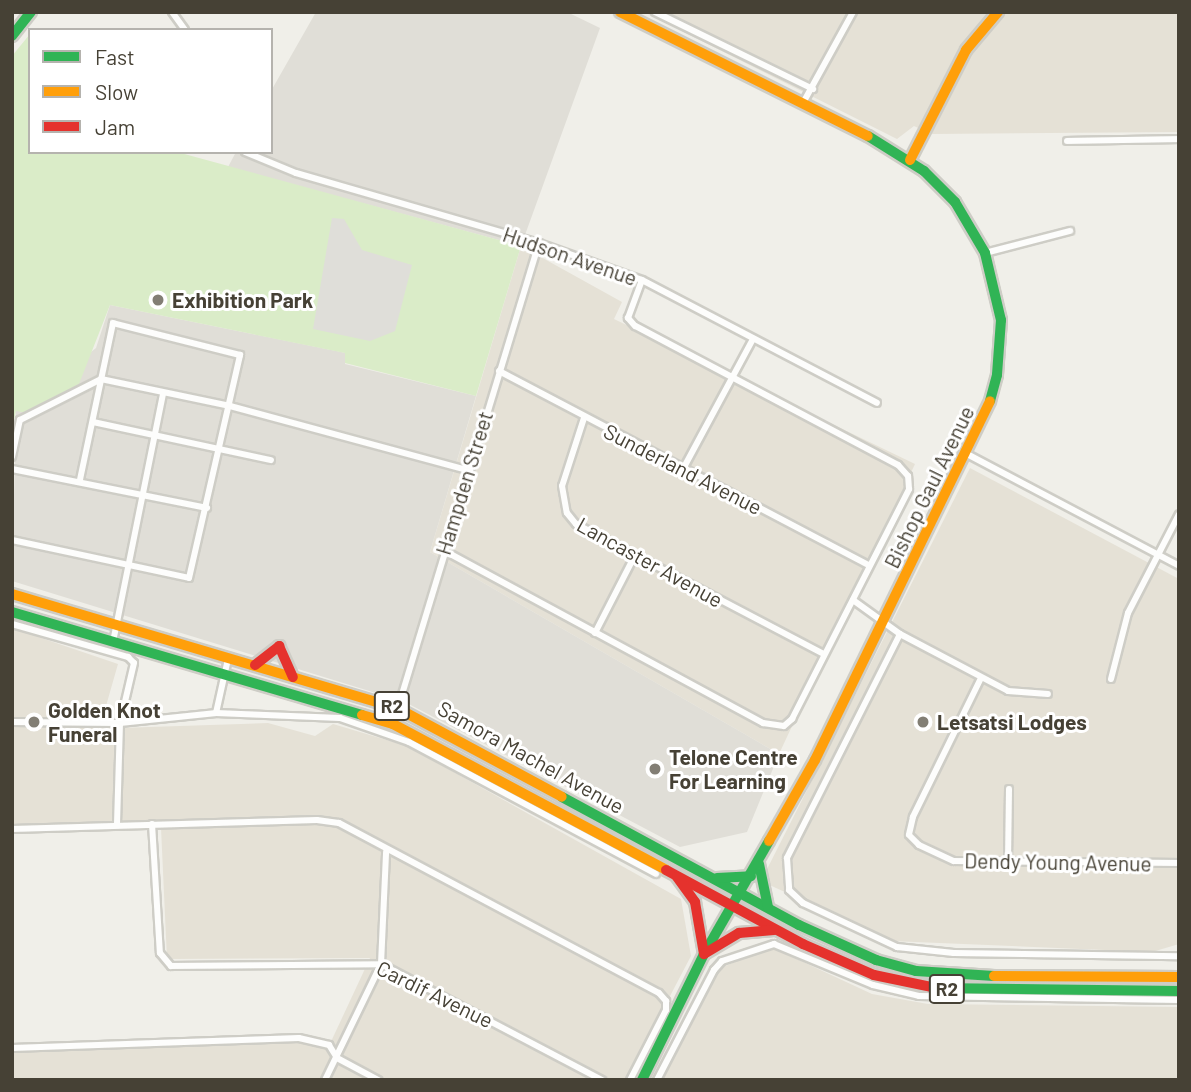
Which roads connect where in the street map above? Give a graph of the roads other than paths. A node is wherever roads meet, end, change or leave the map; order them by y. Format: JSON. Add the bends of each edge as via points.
{"nodes":[{"id":1,"x":31,"y":12,"type":"edge"},
{"id":2,"x":172,"y":12,"type":"edge"},
{"id":3,"x":620,"y":12,"type":"edge"},
{"id":4,"x":655,"y":12,"type":"edge"},
{"id":5,"x":853,"y":12,"type":"edge"},
{"id":6,"x":998,"y":12,"type":"edge"},
{"id":7,"x":184,"y":28,"type":"edge"},
{"id":8,"x":12,"y":36,"type":"edge"},
{"id":9,"x":813,"y":89,"type":"junction"},
{"id":10,"x":803,"y":103,"type":"junction"},
{"id":11,"x":1179,"y":139,"type":"edge"},
{"id":12,"x":1067,"y":141,"type":"dead end"},
{"id":13,"x":250,"y":154,"type":"edge"},
{"id":14,"x":910,"y":160,"type":"junction"},
{"id":15,"x":1070,"y":231,"type":"dead end"},
{"id":16,"x":539,"y":243,"type":"junction"},
{"id":17,"x":985,"y":253,"type":"junction"},
{"id":18,"x":642,"y":280,"type":"junction"},
{"id":19,"x":753,"y":339,"type":"junction"},
{"id":20,"x":499,"y":371,"type":"junction"},
{"id":21,"x":729,"y":377,"type":"junction"},
{"id":22,"x":102,"y":379,"type":"junction"},
{"id":23,"x":163,"y":393,"type":"junction"},
{"id":24,"x":877,"y":403,"type":"dead end"},
{"id":25,"x":230,"y":406,"type":"junction"},
{"id":26,"x":584,"y":418,"type":"junction"},
{"id":27,"x":93,"y":422,"type":"junction"},
{"id":28,"x":156,"y":438,"type":"junction"},
{"id":29,"x":217,"y":449,"type":"junction"},
{"id":30,"x":967,"y":454,"type":"junction"},
{"id":31,"x":12,"y":457,"type":"edge"},
{"id":32,"x":271,"y":460,"type":"dead end"},
{"id":33,"x":12,"y":469,"type":"edge"},
{"id":34,"x":683,"y":469,"type":"junction"},
{"id":35,"x":467,"y":470,"type":"junction"},
{"id":36,"x":80,"y":480,"type":"junction"},
{"id":37,"x":145,"y":496,"type":"junction"},
{"id":38,"x":207,"y":508,"type":"junction"},
{"id":39,"x":1179,"y":513,"type":"edge"},
{"id":40,"x":12,"y":540,"type":"edge"},
{"id":41,"x":443,"y":551,"type":"junction"},
{"id":42,"x":1157,"y":555,"type":"junction"},
{"id":43,"x":634,"y":557,"type":"junction"},
{"id":44,"x":869,"y":565,"type":"junction"},
{"id":45,"x":130,"y":566,"type":"junction"},
{"id":46,"x":1179,"y":566,"type":"edge"},
{"id":47,"x":12,"y":594,"type":"edge"},
{"id":48,"x":853,"y":600,"type":"junction"},
{"id":49,"x":12,"y":612,"type":"edge"},
{"id":50,"x":12,"y":624,"type":"edge"},
{"id":51,"x":884,"y":624,"type":"junction"},
{"id":52,"x":117,"y":626,"type":"junction"},
{"id":53,"x":595,"y":633,"type":"junction"},
{"id":54,"x":900,"y":634,"type":"junction"},
{"id":55,"x":113,"y":642,"type":"junction"},
{"id":56,"x":824,"y":654,"type":"junction"},
{"id":57,"x":163,"y":657,"type":"junction"},
{"id":58,"x":229,"y":657,"type":"junction"},
{"id":59,"x":131,"y":660,"type":"junction"},
{"id":60,"x":255,"y":665,"type":"junction"},
{"id":61,"x":223,"y":674,"type":"junction"},
{"id":62,"x":293,"y":677,"type":"junction"},
{"id":63,"x":981,"y":678,"type":"junction"},
{"id":64,"x":1111,"y":679,"type":"dead end"},
{"id":65,"x":1048,"y":694,"type":"dead end"},
{"id":66,"x":397,"y":708,"type":"junction"},
{"id":67,"x":216,"y":713,"type":"junction"},
{"id":68,"x":12,"y":722,"type":"edge"},
{"id":69,"x":120,"y":723,"type":"junction"},
{"id":70,"x":393,"y":724,"type":"junction"},
{"id":71,"x":1009,"y":789,"type":"dead end"},
{"id":72,"x":152,"y":824,"type":"junction"},
{"id":73,"x":117,"y":825,"type":"junction"},
{"id":74,"x":12,"y":829,"type":"edge"},
{"id":75,"x":386,"y":852,"type":"junction"},
{"id":76,"x":1008,"y":860,"type":"junction"},
{"id":77,"x":1179,"y":863,"type":"edge"},
{"id":78,"x":759,"y":864,"type":"junction"},
{"id":79,"x":656,"y":874,"type":"dead end"},
{"id":80,"x":674,"y":874,"type":"junction"},
{"id":81,"x":751,"y":876,"type":"junction"},
{"id":82,"x":713,"y":878,"type":"junction"},
{"id":83,"x":741,"y":893,"type":"junction"},
{"id":84,"x":733,"y":905,"type":"junction"},
{"id":85,"x":768,"y":907,"type":"junction"},
{"id":86,"x":778,"y":930,"type":"junction"},
{"id":87,"x":704,"y":954,"type":"junction"},
{"id":88,"x":1179,"y":956,"type":"edge"},
{"id":89,"x":381,"y":964,"type":"junction"},
{"id":90,"x":1179,"y":978,"type":"edge"},
{"id":91,"x":1179,"y":991,"type":"edge"},
{"id":92,"x":1179,"y":1000,"type":"edge"},
{"id":93,"x":12,"y":1048,"type":"edge"},
{"id":94,"x":337,"y":1058,"type":"junction"},
{"id":95,"x":325,"y":1080,"type":"edge"},
{"id":96,"x":378,"y":1080,"type":"edge"},
{"id":97,"x":603,"y":1080,"type":"edge"},
{"id":98,"x":630,"y":1080,"type":"edge"},
{"id":99,"x":642,"y":1080,"type":"edge"},
{"id":100,"x":657,"y":1080,"type":"edge"}],
"edges":[{"from":1,"to":8,"type":"main road"},
{"from":2,"to":7,"type":"street"},
{"from":3,"to":10,"type":"main road","name":"Bishop Gaul Avenue"},
{"from":4,"to":9,"type":"street"},
{"from":5,"to":9,"type":"street"},
{"from":6,"to":14,"type":"main road","via":[[966,50]]},
{"from":9,"to":10,"type":"street"},
{"from":10,"to":14,"type":"main road","name":"Bishop Gaul Avenue"},
{"from":11,"to":12,"type":"street"},
{"from":13,"to":16,"type":"street","name":"Hudson Avenue","via":[[296,173]]},
{"from":14,"to":17,"type":"main road","name":"Bishop Gaul Avenue","via":[[947,193]]},
{"from":15,"to":17,"type":"street"},
{"from":16,"to":18,"type":"street","name":"Hudson Avenue"},
{"from":16,"to":20,"type":"street","name":"Hampden Street"},
{"from":17,"to":30,"type":"main road","name":"Bishop Gaul Avenue","via":[[999,303],[999,362],[989,408]]},
{"from":18,"to":19,"type":"street","name":"Hudson Avenue"},
{"from":18,"to":21,"type":"street","via":[[630,322]]},
{"from":19,"to":21,"type":"street"},
{"from":19,"to":24,"type":"street","name":"Hudson Avenue"},
{"from":20,"to":26,"type":"street","name":"Sunderland Avenue"},
{"from":20,"to":35,"type":"street","name":"Hampden Street"},
{"from":21,"to":34,"type":"street"},
{"from":21,"to":44,"type":"street","via":[[898,465],[910,482]]},
{"from":22,"to":23,"type":"street"},
{"from":22,"to":25,"type":"street","via":[[113,323],[240,355]]},
{"from":22,"to":27,"type":"street"},
{"from":22,"to":31,"type":"street","via":[[20,420]]},
{"from":23,"to":25,"type":"street"},
{"from":23,"to":28,"type":"street"},
{"from":25,"to":29,"type":"street"},
{"from":25,"to":35,"type":"street"},
{"from":26,"to":34,"type":"street","name":"Sunderland Avenue"},
{"from":26,"to":43,"type":"street","name":"Lancaster Avenue","via":[[562,486],[567,513]]},
{"from":27,"to":28,"type":"street"},
{"from":27,"to":36,"type":"street"},
{"from":28,"to":29,"type":"street"},
{"from":28,"to":37,"type":"street"},
{"from":29,"to":32,"type":"street"},
{"from":29,"to":38,"type":"street"},
{"from":30,"to":42,"type":"street"},
{"from":30,"to":51,"type":"main road","name":"Bishop Gaul Avenue"},
{"from":33,"to":36,"type":"street"},
{"from":34,"to":44,"type":"street","name":"Sunderland Avenue"},
{"from":35,"to":41,"type":"street","name":"Hampden Street"},
{"from":36,"to":37,"type":"street"},
{"from":37,"to":38,"type":"street"},
{"from":37,"to":45,"type":"street"},
{"from":38,"to":45,"type":"street","via":[[189,578]]},
{"from":39,"to":42,"type":"street"},
{"from":40,"to":45,"type":"street"},
{"from":41,"to":53,"type":"street"},
{"from":41,"to":66,"type":"street","name":"Hampden Street"},
{"from":42,"to":46,"type":"street"},
{"from":42,"to":64,"type":"street","via":[[1128,613]]},
{"from":43,"to":53,"type":"street"},
{"from":43,"to":56,"type":"street","name":"Lancaster Avenue"},
{"from":44,"to":48,"type":"street"},
{"from":45,"to":52,"type":"street"},
{"from":47,"to":52,"type":"main road","name":"Samora Machel Avenue","number":"R2"},
{"from":48,"to":51,"type":"street"},
{"from":48,"to":56,"type":"street"},
{"from":49,"to":55,"type":"main road","name":"Samora Machel Avenue","number":"R2"},
{"from":50,"to":59,"type":"street"},
{"from":51,"to":54,"type":"street"},
{"from":51,"to":78,"type":"main road","name":"Bishop Gaul Avenue"},
{"from":52,"to":55,"type":"street"},
{"from":52,"to":58,"type":"main road","name":"Samora Machel Avenue","number":"R2"},
{"from":53,"to":56,"type":"street","via":[[763,723],[784,726],[792,719]]},
{"from":54,"to":63,"type":"street"},
{"from":54,"to":88,"type":"street","via":[[787,858],[789,890],[803,903],[897,947]]},
{"from":55,"to":57,"type":"main road","name":"Samora Machel Avenue","number":"R2"},
{"from":57,"to":59,"type":"street"},
{"from":57,"to":61,"type":"main road","name":"Samora Machel Avenue","number":"R2"},
{"from":58,"to":60,"type":"main road","name":"Samora Machel Avenue","number":"R2"},
{"from":58,"to":61,"type":"street"},
{"from":59,"to":69,"type":"street"},
{"from":60,"to":62,"type":"main road","name":"Samora Machel Avenue","number":"R2"},
{"from":60,"to":62,"type":"main road","via":[[279,646]]},
{"from":61,"to":67,"type":"street"},
{"from":61,"to":70,"type":"main road","name":"Samora Machel Avenue","number":"R2"},
{"from":62,"to":66,"type":"main road","name":"Samora Machel Avenue","number":"R2"},
{"from":63,"to":65,"type":"street","via":[[1016,693]]},
{"from":63,"to":76,"type":"street","name":"Dendy Young Avenue","via":[[913,817],[909,835],[936,856],[954,861]]},
{"from":66,"to":70,"type":"street","name":"Hampden Street"},
{"from":66,"to":82,"type":"main road","name":"Samora Machel Avenue","number":"R2"},
{"from":67,"to":69,"type":"street"},
{"from":67,"to":79,"type":"street","via":[[340,718],[409,742]]},
{"from":68,"to":69,"type":"street"},
{"from":69,"to":73,"type":"street"},
{"from":70,"to":80,"type":"main road","name":"Samora Machel Avenue","number":"R2"},
{"from":71,"to":76,"type":"street"},
{"from":72,"to":73,"type":"street"},
{"from":72,"to":75,"type":"street","via":[[317,820],[339,823]]},
{"from":72,"to":89,"type":"street","name":"Cardif Avenue","via":[[160,953],[171,966]]},
{"from":73,"to":74,"type":"street"},
{"from":75,"to":89,"type":"street"},
{"from":75,"to":98,"type":"street","via":[[659,993],[666,1010]]},
{"from":76,"to":77,"type":"street","name":"Dendy Young Avenue"},
{"from":78,"to":81,"type":"main road","name":"Bishop Gaul Avenue"},
{"from":78,"to":85,"type":"main road"},
{"from":80,"to":84,"type":"main road","name":"Samora Machel Avenue","number":"R2"},
{"from":80,"to":87,"type":"main road","via":[[695,902]]},
{"from":81,"to":82,"type":"main road"},
{"from":81,"to":83,"type":"main road","name":"Bishop Gaul Avenue"},
{"from":82,"to":83,"type":"main road","name":"Samora Machel Avenue","number":"R2"},
{"from":83,"to":84,"type":"main road","name":"Bishop Gaul Avenue"},
{"from":83,"to":85,"type":"main road","number":"R2"},
{"from":84,"to":86,"type":"main road","number":"R2"},
{"from":84,"to":87,"type":"main road","name":"Bishop Gaul Avenue"},
{"from":85,"to":90,"type":"main road","number":"R2","via":[[844,947],[916,971],[966,976]]},
{"from":86,"to":87,"type":"main road","via":[[739,933]]},
{"from":86,"to":91,"type":"main road","number":"R2","via":[[855,968],[914,985],[965,990]]},
{"from":87,"to":99,"type":"main road","name":"Bishop Gaul Avenue"},
{"from":89,"to":94,"type":"street"},
{"from":89,"to":97,"type":"street","name":"Cardif Avenue"},
{"from":92,"to":100,"type":"street","via":[[919,996],[873,985],[774,944],[722,961],[714,970]]},
{"from":93,"to":94,"type":"street","via":[[299,1038],[329,1045]]},
{"from":94,"to":95,"type":"street"},
{"from":94,"to":96,"type":"street"}]}
